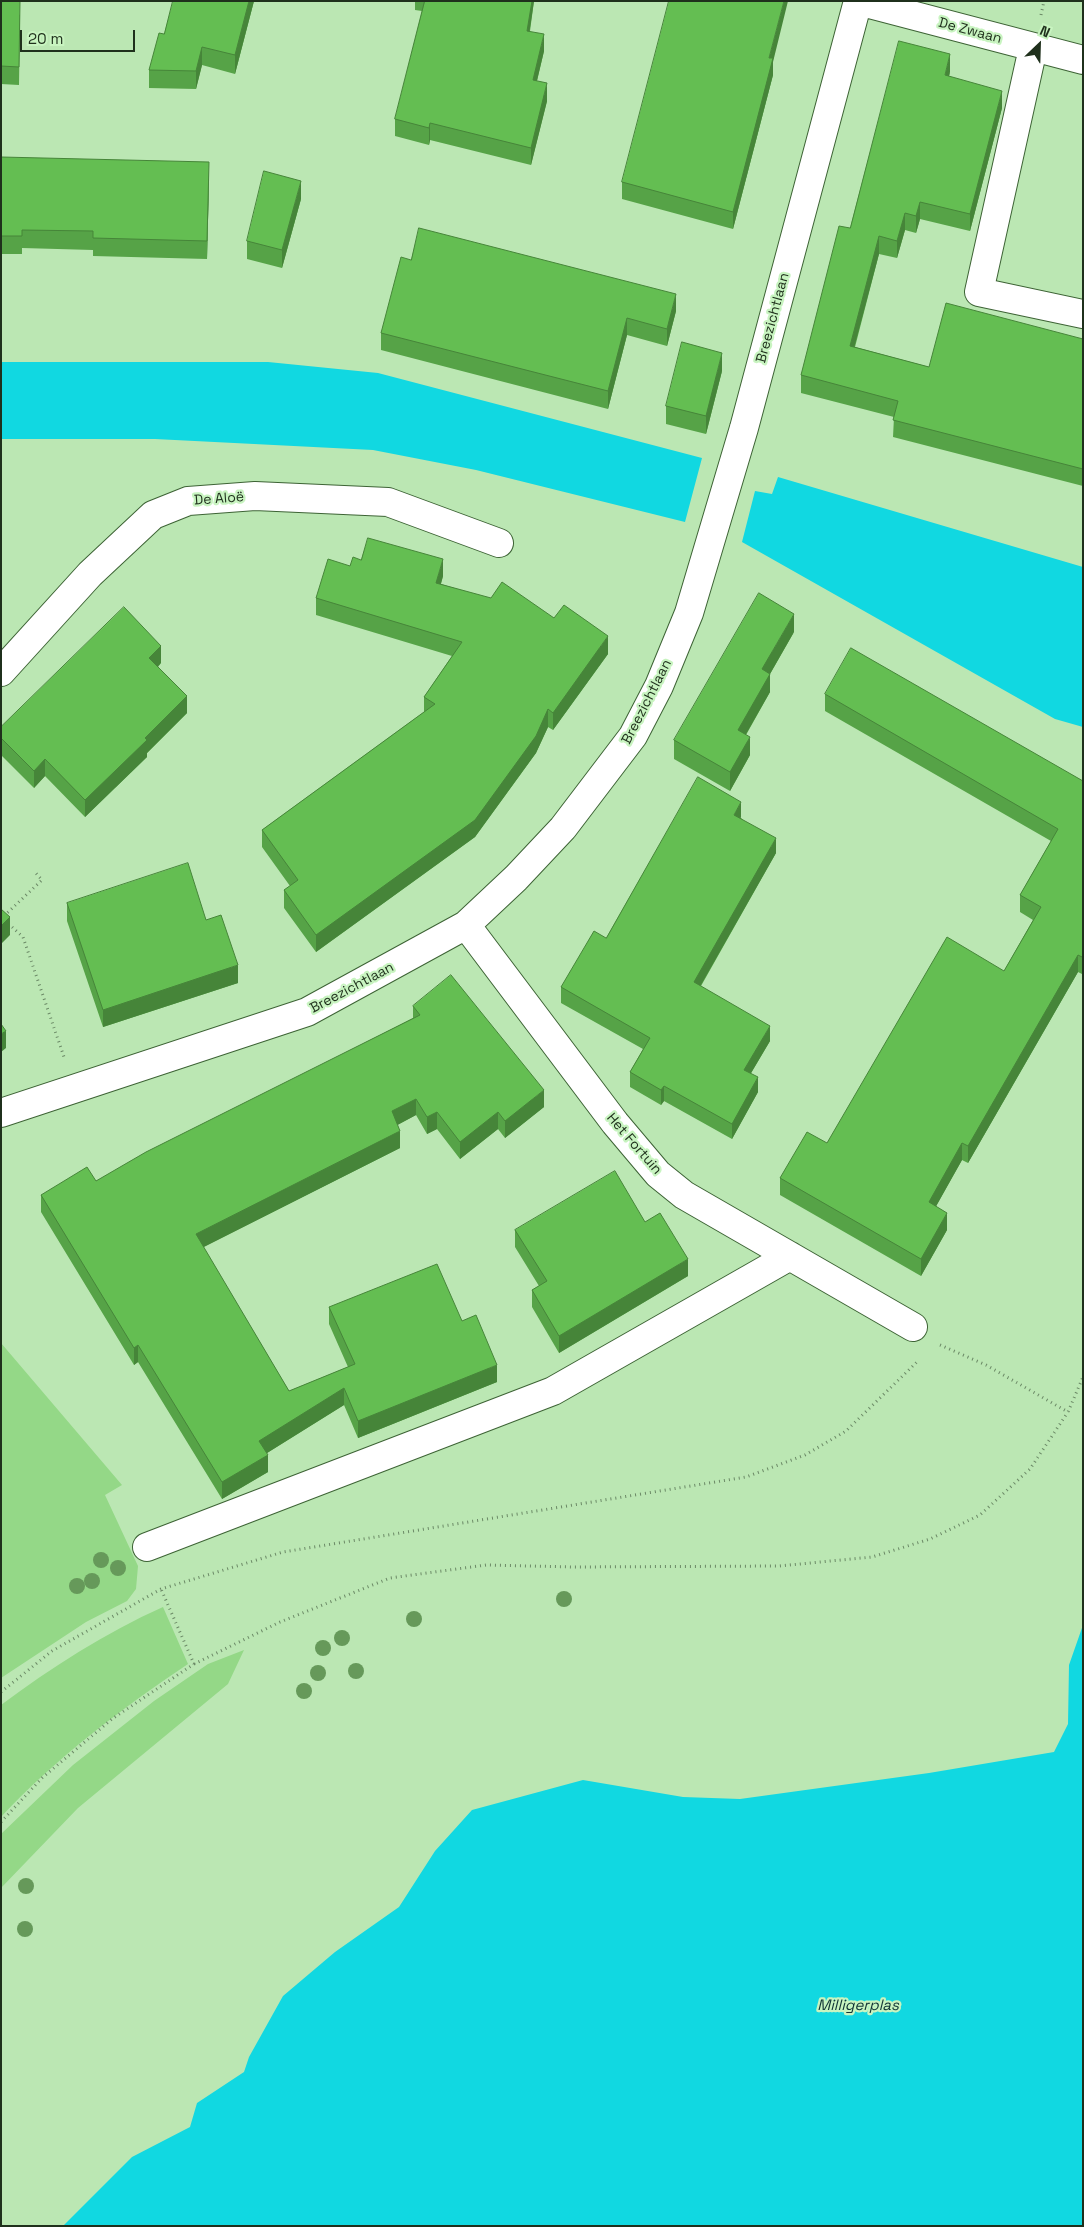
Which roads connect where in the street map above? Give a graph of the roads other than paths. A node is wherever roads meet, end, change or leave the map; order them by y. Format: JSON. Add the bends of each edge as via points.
{"nodes":[{"id":1,"x":858,"y":1,"type":"edge"},
{"id":2,"x":1033,"y":48,"type":"junction"},
{"id":3,"x":1083,"y":60,"type":"edge"},
{"id":4,"x":1083,"y":314,"type":"edge"},
{"id":5,"x":499,"y":543,"type":"dead end"},
{"id":6,"x":1,"y":672,"type":"edge"},
{"id":7,"x":466,"y":924,"type":"junction"},
{"id":8,"x":1,"y":1113,"type":"edge"},
{"id":9,"x":790,"y":1256,"type":"junction"},
{"id":10,"x":913,"y":1327,"type":"dead end"},
{"id":11,"x":147,"y":1547,"type":"dead end"}],
"edges":[{"from":1,"to":2,"type":"street","name":"De Zwaan"},
{"from":1,"to":7,"type":"street","name":"Breezichtlaan","via":[[734,460],[689,612],[659,686],[633,736],[563,828]]},
{"from":2,"to":3,"type":"street","name":"De Zwaan"},
{"from":2,"to":4,"type":"street","via":[[979,292]]},
{"from":5,"to":6,"type":"street","name":"De Aloë","via":[[388,502],[255,496],[188,501],[153,515],[90,574]]},
{"from":7,"to":8,"type":"street","name":"Breezichtlaan","via":[[307,1012]]},
{"from":7,"to":9,"type":"street","name":"Het Fortuin","via":[[614,1123],[658,1174],[684,1195]]},
{"from":9,"to":10,"type":"street","name":"Het Fortuin"},
{"from":9,"to":11,"type":"street","via":[[553,1391]]}]}
